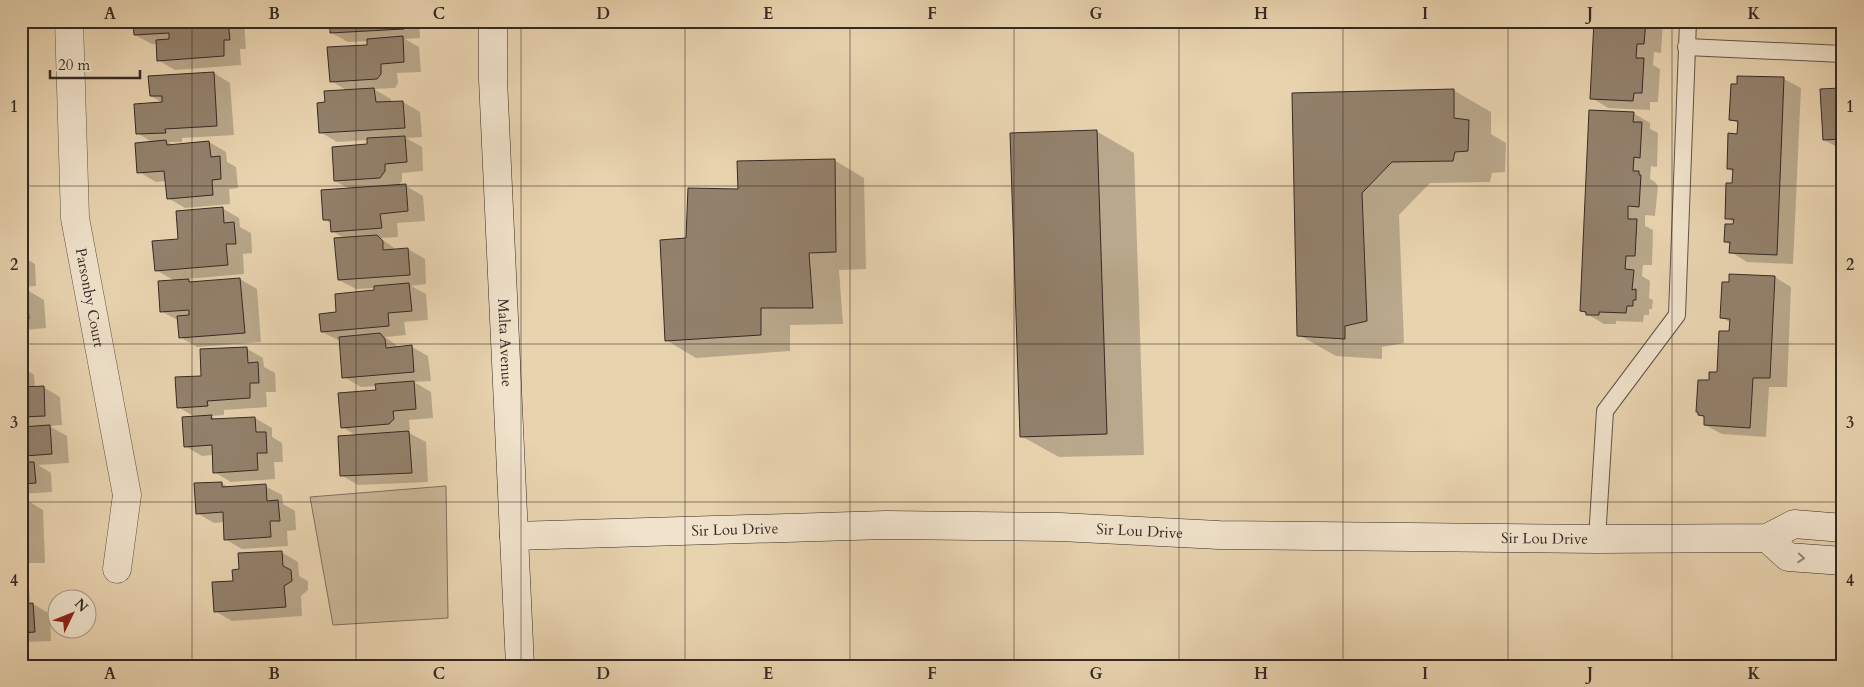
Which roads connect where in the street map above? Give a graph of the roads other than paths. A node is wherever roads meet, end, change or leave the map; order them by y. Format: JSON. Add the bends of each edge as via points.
{"nodes":[{"id":1,"x":69,"y":21,"type":"edge"},
{"id":2,"x":493,"y":21,"type":"edge"},
{"id":3,"x":1688,"y":21,"type":"edge"},
{"id":4,"x":1686,"y":47,"type":"junction"},
{"id":5,"x":1843,"y":54,"type":"edge"},
{"id":6,"x":1843,"y":528,"type":"edge"},
{"id":7,"x":514,"y":536,"type":"junction"},
{"id":8,"x":1767,"y":538,"type":"junction"},
{"id":9,"x":1597,"y":540,"type":"junction"},
{"id":10,"x":1843,"y":561,"type":"edge"},
{"id":11,"x":117,"y":569,"type":"dead end"},
{"id":12,"x":520,"y":666,"type":"edge"}],
"edges":[{"from":1,"to":11,"type":"street","name":"Parsonby Court","via":[[75,218],[127,495]]},
{"from":2,"to":7,"type":"street","name":"Malta Avenue","via":[[493,89]]},
{"from":3,"to":4,"type":"lane"},
{"from":4,"to":5,"type":"lane"},
{"from":4,"to":9,"type":"lane","via":[[1677,316],[1606,411]]},
{"from":6,"to":8,"type":"street","name":"Sir Lou Drive","via":[[1794,524]]},
{"from":7,"to":9,"type":"street","name":"Sir Lou Drive","via":[[886,525],[1060,527],[1220,535]]},
{"from":7,"to":12,"type":"street","name":"Malta Avenue"},
{"from":8,"to":9,"type":"street","name":"Sir Lou Drive"},
{"from":8,"to":10,"type":"street","one_way":true,"via":[[1788,557]]}]}
